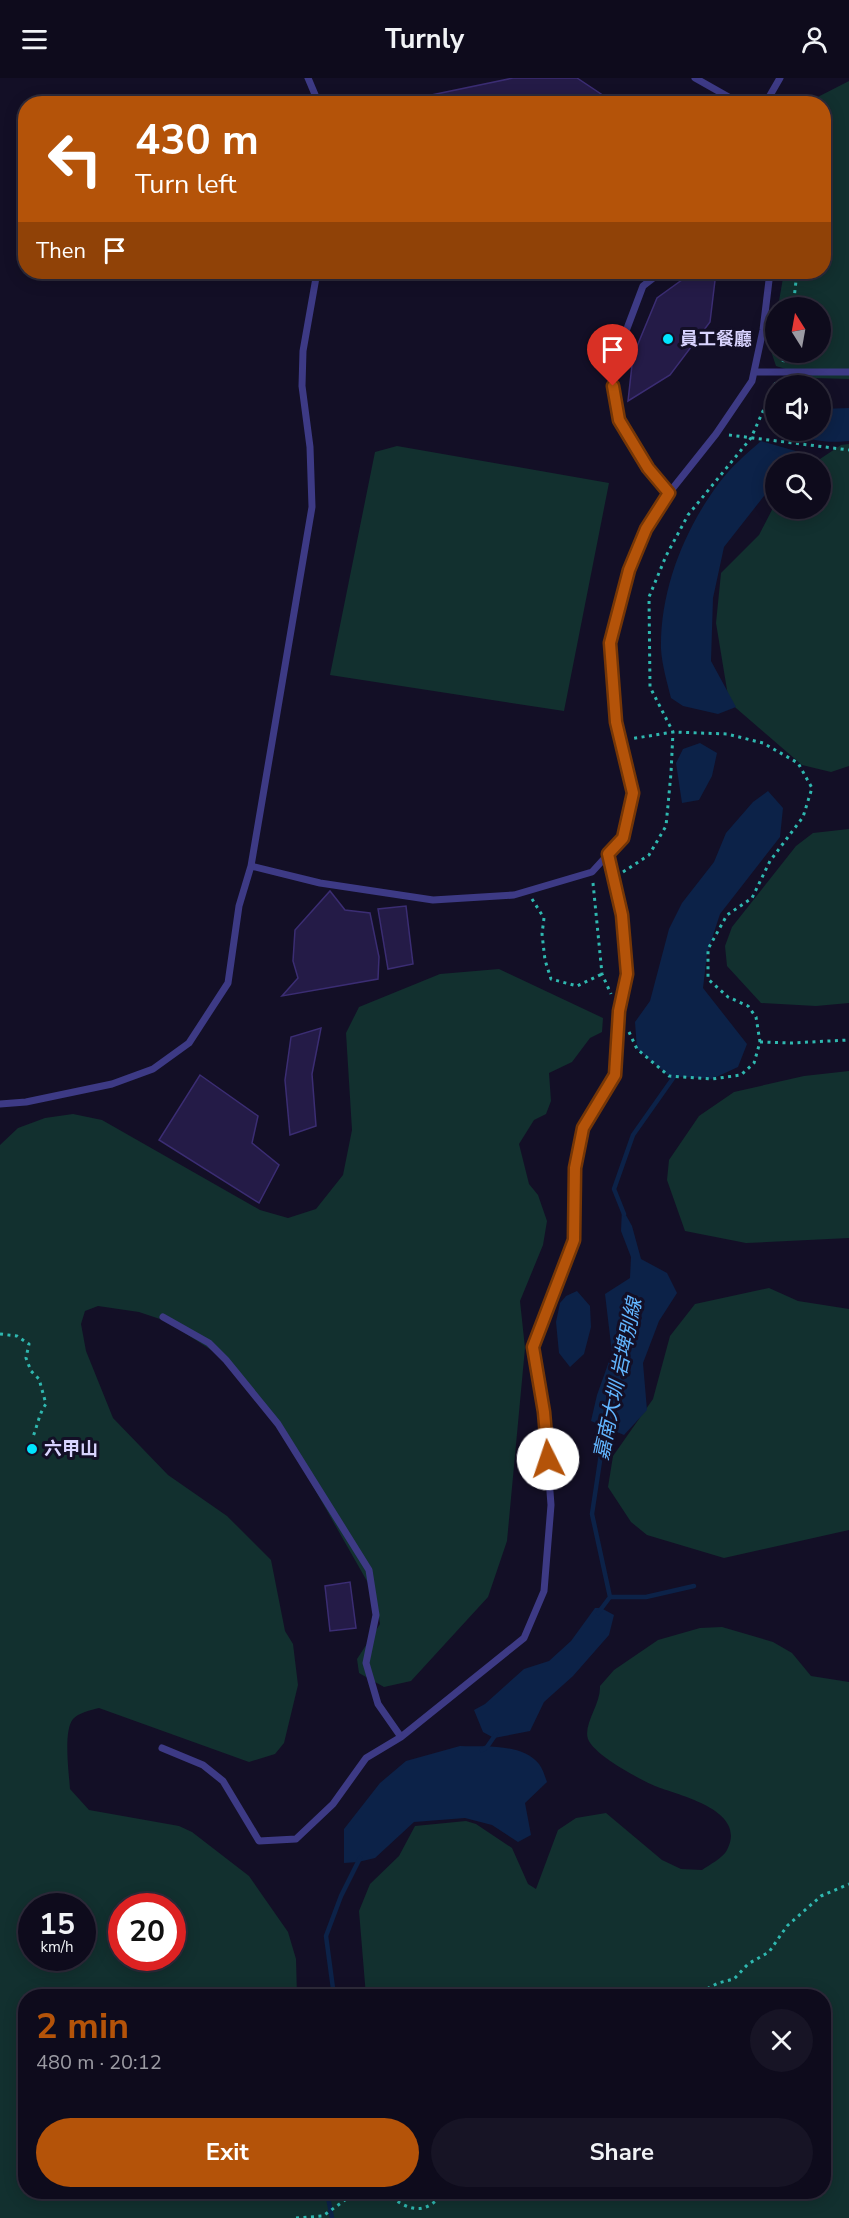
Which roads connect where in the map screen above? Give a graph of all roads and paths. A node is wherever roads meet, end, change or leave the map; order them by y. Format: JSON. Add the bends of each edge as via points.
{"nodes":[{"id":1,"x":308,"y":78,"type":"edge"},
{"id":2,"x":695,"y":78,"type":"edge"},
{"id":3,"x":780,"y":78,"type":"edge"},
{"id":4,"x":316,"y":96,"type":"edge"},
{"id":5,"x":727,"y":96,"type":"edge"},
{"id":6,"x":770,"y":96,"type":"edge"},
{"id":7,"x":316,"y":279,"type":"edge"},
{"id":8,"x":652,"y":279,"type":"edge"},
{"id":9,"x":769,"y":279,"type":"edge"},
{"id":10,"x":796,"y":279,"type":"edge"},
{"id":11,"x":794,"y":297,"type":"edge"},
{"id":12,"x":782,"y":363,"type":"edge"},
{"id":13,"x":754,"y":372,"type":"junction"},
{"id":14,"x":779,"y":372,"type":"junction"},
{"id":15,"x":849,"y":372,"type":"edge"},
{"id":16,"x":716,"y":434,"type":"junction"},
{"id":17,"x":751,"y":438,"type":"junction"},
{"id":18,"x":849,"y":450,"type":"edge"},
{"id":19,"x":669,"y":493,"type":"junction"},
{"id":20,"x":673,"y":732,"type":"junction"},
{"id":21,"x":620,"y":740,"type":"junction"},
{"id":22,"x":608,"y":854,"type":"junction"},
{"id":23,"x":250,"y":866,"type":"junction"},
{"id":24,"x":591,"y":872,"type":"junction"},
{"id":25,"x":614,"y":877,"type":"junction"},
{"id":26,"x":527,"y":891,"type":"junction"},
{"id":27,"x":602,"y":974,"type":"junction"},
{"id":28,"x":619,"y":1011,"type":"junction"},
{"id":29,"x":628,"y":1030,"type":"dead end"},
{"id":30,"x":849,"y":1040,"type":"edge"},
{"id":31,"x":760,"y":1042,"type":"junction"},
{"id":32,"x":0,"y":1104,"type":"edge"},
{"id":33,"x":163,"y":1317,"type":"dead end"},
{"id":34,"x":0,"y":1334,"type":"edge"},
{"id":35,"x":32,"y":1439,"type":"dead end"},
{"id":36,"x":401,"y":1737,"type":"junction"},
{"id":37,"x":162,"y":1748,"type":"dead end"},
{"id":38,"x":849,"y":1884,"type":"edge"},
{"id":39,"x":707,"y":1989,"type":"edge"},
{"id":40,"x":346,"y":2199,"type":"edge"},
{"id":41,"x":394,"y":2199,"type":"edge"},
{"id":42,"x":437,"y":2199,"type":"edge"},
{"id":43,"x":296,"y":2218,"type":"edge"}],
"edges":[{"from":1,"to":4,"type":"lane"},
{"from":2,"to":5,"type":"lane"},
{"from":3,"to":6,"type":"lane"},
{"from":7,"to":23,"type":"lane","via":[[303,351],[302,386],[312,507]]},
{"from":8,"to":19,"type":"lane","via":[[643,286],[617,355],[613,386],[619,420],[648,468]]},
{"from":9,"to":13,"type":"lane"},
{"from":10,"to":11,"type":"path"},
{"from":12,"to":14,"type":"path"},
{"from":13,"to":14,"type":"lane"},
{"from":13,"to":16,"type":"lane"},
{"from":14,"to":15,"type":"lane"},
{"from":14,"to":17,"type":"path"},
{"from":16,"to":17,"type":"path"},
{"from":16,"to":19,"type":"lane"},
{"from":17,"to":18,"type":"path"},
{"from":17,"to":20,"type":"path","via":[[688,515],[649,597],[650,687]]},
{"from":19,"to":21,"type":"lane","via":[[646,529],[629,570],[610,643]]},
{"from":20,"to":21,"type":"path"},
{"from":20,"to":25,"type":"path","via":[[666,826],[649,855]]},
{"from":20,"to":31,"type":"path","via":[[727,734],[763,743],[798,764],[812,788],[803,817],[770,861],[752,898],[727,915],[708,949],[708,978],[728,997],[748,1006],[756,1017]]},
{"from":21,"to":22,"type":"lane","via":[[633,793],[623,838]]},
{"from":22,"to":24,"type":"lane"},
{"from":22,"to":25,"type":"lane"},
{"from":23,"to":26,"type":"lane","via":[[320,883],[433,900]]},
{"from":23,"to":32,"type":"lane","via":[[239,906],[228,983],[189,1043],[153,1069],[112,1084]]},
{"from":24,"to":26,"type":"lane"},
{"from":24,"to":27,"type":"path"},
{"from":25,"to":28,"type":"lane","via":[[627,974]]},
{"from":26,"to":27,"type":"path","via":[[544,918],[543,943],[551,979],[578,986]]},
{"from":27,"to":28,"type":"path"},
{"from":28,"to":36,"type":"lane","via":[[615,1075],[583,1128],[575,1168],[574,1240],[533,1347],[544,1412],[551,1505],[544,1591],[524,1638]]},
{"from":29,"to":31,"type":"path","via":[[637,1049],[669,1076],[741,1076],[754,1063]]},
{"from":30,"to":31,"type":"path"},
{"from":33,"to":36,"type":"lane","via":[[208,1343],[226,1360],[278,1424],[369,1570],[376,1615],[366,1663],[378,1704]]},
{"from":34,"to":35,"type":"path","via":[[17,1336],[29,1344],[26,1358],[39,1379],[46,1404]]},
{"from":36,"to":37,"type":"lane","via":[[366,1758],[333,1804],[296,1839],[259,1840],[223,1781],[203,1765]]},
{"from":38,"to":39,"type":"path","via":[[821,1896],[787,1926],[769,1952],[734,1978]]},
{"from":40,"to":43,"type":"path","via":[[323,2216]]},
{"from":41,"to":42,"type":"path","via":[[410,2208],[425,2208]]}]}
